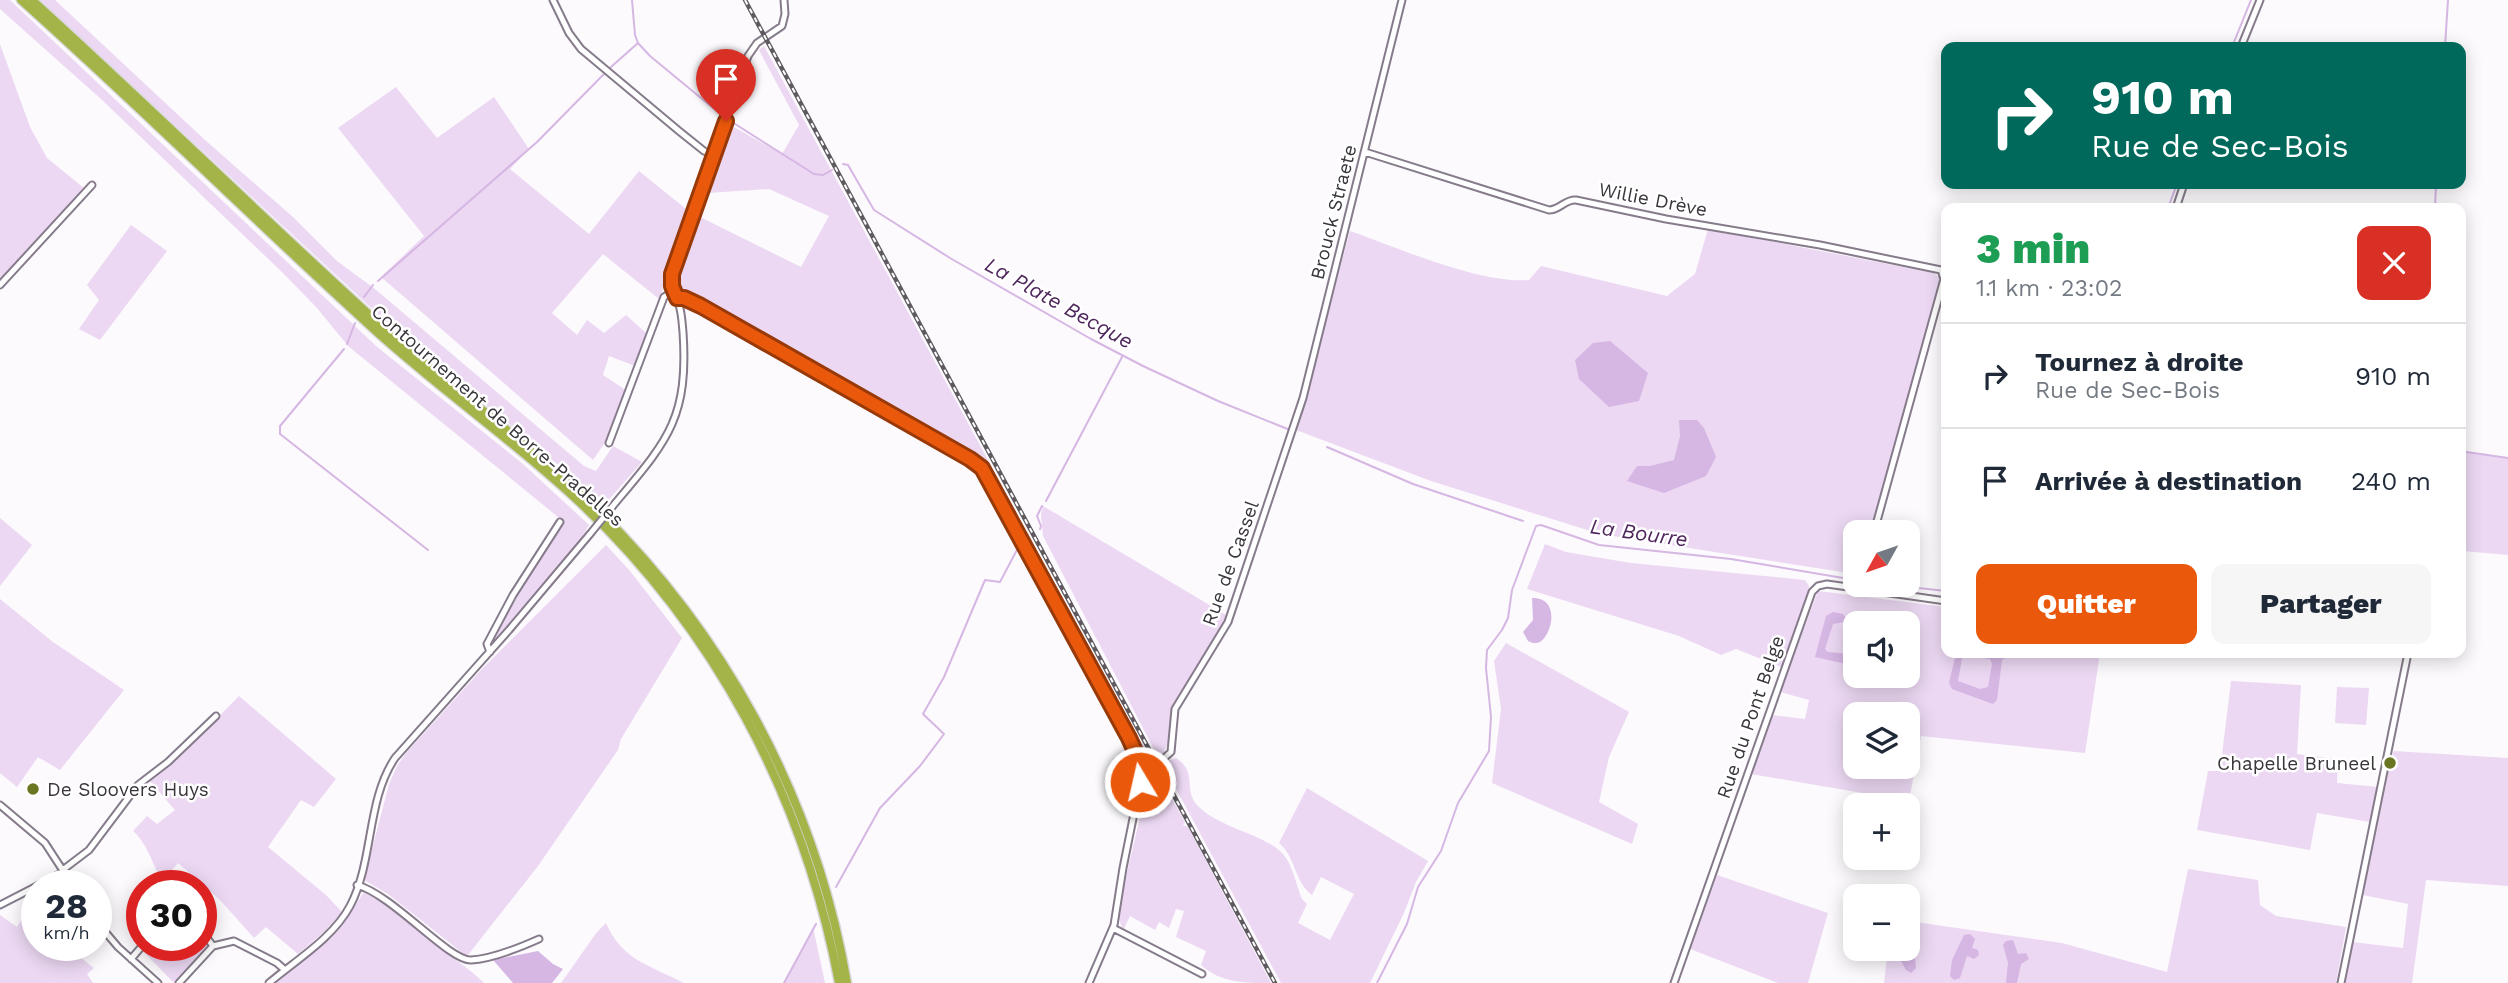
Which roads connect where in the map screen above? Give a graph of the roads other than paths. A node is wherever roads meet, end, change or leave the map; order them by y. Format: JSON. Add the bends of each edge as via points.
{"nodes":[{"id":1,"x":21,"y":0,"type":"edge"},
{"id":2,"x":32,"y":0,"type":"edge"},
{"id":3,"x":553,"y":0,"type":"edge"},
{"id":4,"x":784,"y":0,"type":"edge"},
{"id":5,"x":1402,"y":0,"type":"edge"},
{"id":6,"x":2260,"y":0,"type":"edge"},
{"id":7,"x":2243,"y":42,"type":"edge"},
{"id":8,"x":1364,"y":152,"type":"junction"},
{"id":9,"x":715,"y":156,"type":"junction"},
{"id":10,"x":92,"y":185,"type":"dead end"},
{"id":11,"x":1941,"y":271,"type":"edge"},
{"id":12,"x":0,"y":285,"type":"edge"},
{"id":13,"x":1941,"y":289,"type":"edge"},
{"id":14,"x":673,"y":291,"type":"junction"},
{"id":15,"x":677,"y":298,"type":"junction"},
{"id":16,"x":1293,"y":431,"type":"joint"},
{"id":17,"x":609,"y":443,"type":"dead end"},
{"id":18,"x":1877,"y":520,"type":"edge"},
{"id":19,"x":560,"y":522,"type":"dead end"},
{"id":20,"x":1843,"y":586,"type":"edge"},
{"id":21,"x":1920,"y":597,"type":"edge"},
{"id":22,"x":1941,"y":600,"type":"edge"},
{"id":23,"x":490,"y":652,"type":"junction"},
{"id":24,"x":2407,"y":658,"type":"edge"},
{"id":25,"x":216,"y":716,"type":"dead end"},
{"id":26,"x":1143,"y":769,"type":"junction"},
{"id":27,"x":0,"y":805,"type":"edge"},
{"id":28,"x":65,"y":870,"type":"joint"},
{"id":29,"x":358,"y":885,"type":"junction"},
{"id":30,"x":21,"y":894,"type":"edge"},
{"id":31,"x":0,"y":905,"type":"edge"},
{"id":32,"x":1113,"y":928,"type":"junction"},
{"id":33,"x":112,"y":939,"type":"edge"},
{"id":34,"x":539,"y":939,"type":"dead end"},
{"id":35,"x":217,"y":945,"type":"edge"},
{"id":36,"x":126,"y":954,"type":"edge"},
{"id":37,"x":133,"y":961,"type":"edge"},
{"id":38,"x":199,"y":961,"type":"edge"},
{"id":39,"x":285,"y":970,"type":"junction"},
{"id":40,"x":1202,"y":974,"type":"dead end"},
{"id":41,"x":158,"y":983,"type":"edge"},
{"id":42,"x":178,"y":983,"type":"edge"},
{"id":43,"x":269,"y":983,"type":"edge"},
{"id":44,"x":839,"y":983,"type":"edge"},
{"id":45,"x":847,"y":983,"type":"edge"},
{"id":46,"x":1089,"y":983,"type":"edge"},
{"id":47,"x":1674,"y":983,"type":"edge"},
{"id":48,"x":2341,"y":983,"type":"edge"}],
"edges":[{"from":1,"to":44,"type":"highway","name":"Contournement de Borre-Pradelles","via":[[377,332],[572,496],[655,583],[721,673],[774,772],[814,875]]},
{"from":2,"to":45,"type":"highway","via":[[392,336],[580,492],[663,580],[723,662],[777,760],[818,864]]},
{"from":3,"to":9,"type":"street","via":[[578,46]]},
{"from":4,"to":9,"type":"street","via":[[782,26],[751,50]]},
{"from":5,"to":8,"type":"street","name":"Brouck Straete"},
{"from":6,"to":7,"type":"street"},
{"from":8,"to":11,"type":"street","name":"Willie Drève","via":[[1546,210],[1573,200]]},
{"from":8,"to":16,"type":"street","name":"Brouck Straete"},
{"from":9,"to":14,"type":"street","via":[[672,274]]},
{"from":10,"to":12,"type":"street"},
{"from":13,"to":18,"type":"street","name":"Willie Drève"},
{"from":14,"to":15,"type":"street"},
{"from":14,"to":17,"type":"street","via":[[664,296]]},
{"from":15,"to":23,"type":"street","bridge":true,"via":[[684,380],[679,408],[660,447]]},
{"from":15,"to":26,"type":"street","via":[[701,306],[982,468]]},
{"from":16,"to":26,"type":"street","name":"Rue de Cassel","via":[[1228,622],[1176,706],[1171,752]]},
{"from":19,"to":23,"type":"street","via":[[505,610],[487,644]]},
{"from":20,"to":47,"type":"street","name":"Rue du Pont Belge","via":[[1823,584],[1810,595]]},
{"from":21,"to":22,"type":"street","name":"Rue du Pont Belge"},
{"from":23,"to":29,"type":"street","via":[[390,765]]},
{"from":24,"to":48,"type":"street"},
{"from":25,"to":28,"type":"street","via":[[138,785],[89,850]]},
{"from":26,"to":32,"type":"street"},
{"from":27,"to":28,"type":"street","via":[[38,835]]},
{"from":29,"to":34,"type":"street","via":[[380,894],[466,960]]},
{"from":29,"to":39,"type":"street","via":[[336,925]]},
{"from":30,"to":31,"type":"street"},
{"from":32,"to":40,"type":"street"},
{"from":32,"to":46,"type":"street"},
{"from":33,"to":36,"type":"street"},
{"from":35,"to":39,"type":"street","via":[[234,941]]},
{"from":37,"to":41,"type":"street"},
{"from":38,"to":42,"type":"street"},
{"from":39,"to":43,"type":"street"}]}
